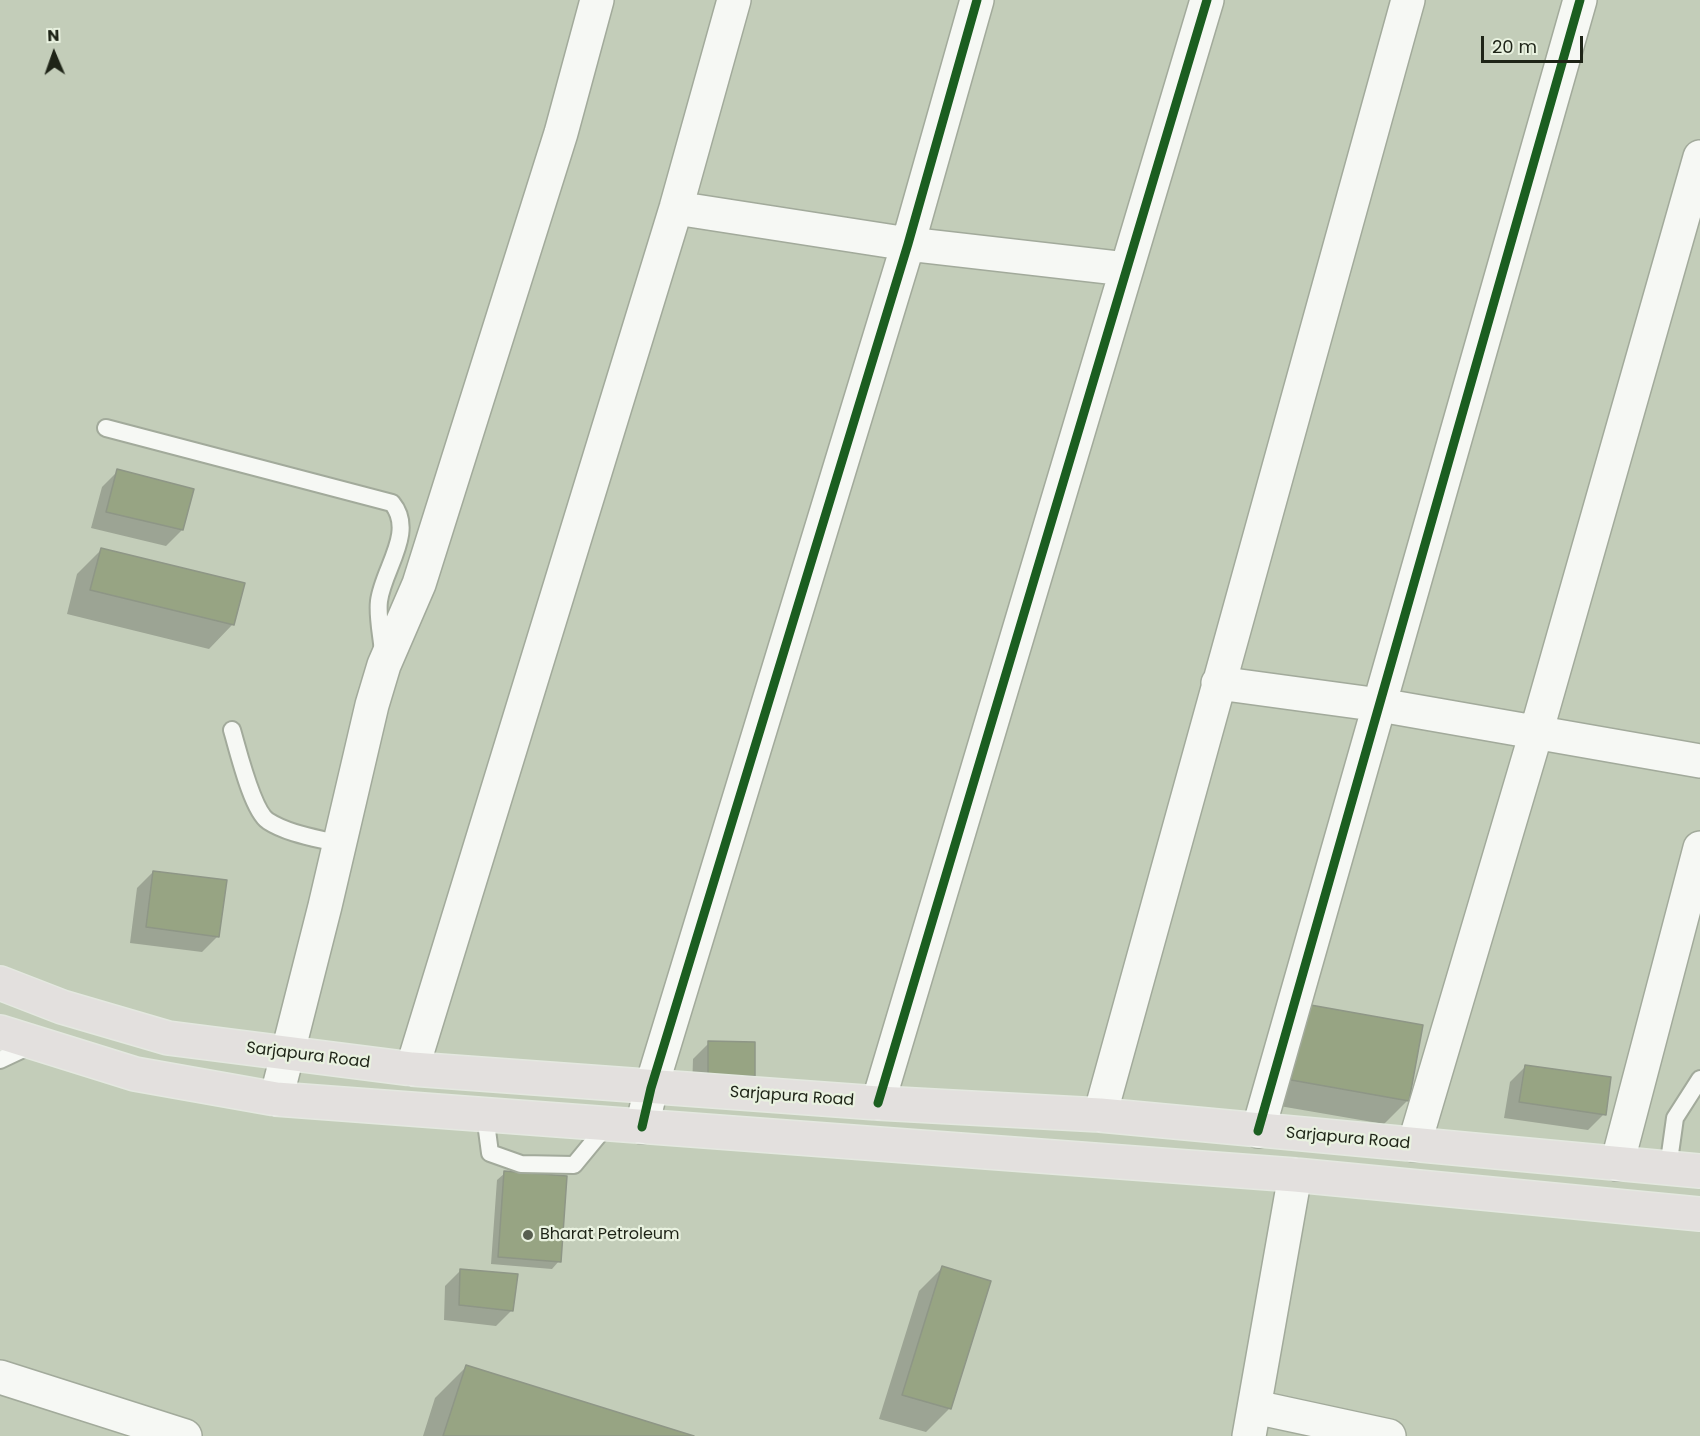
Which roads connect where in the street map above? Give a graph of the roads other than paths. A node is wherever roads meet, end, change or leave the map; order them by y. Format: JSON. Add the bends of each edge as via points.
{"nodes":[{"id":1,"x":597,"y":0,"type":"edge"},
{"id":2,"x":734,"y":0,"type":"edge"},
{"id":3,"x":977,"y":0,"type":"edge"},
{"id":4,"x":1207,"y":0,"type":"edge"},
{"id":5,"x":1408,"y":0,"type":"edge"},
{"id":6,"x":1580,"y":0,"type":"edge"},
{"id":7,"x":1700,"y":157,"type":"edge"},
{"id":8,"x":676,"y":208,"type":"junction"},
{"id":9,"x":908,"y":244,"type":"junction"},
{"id":10,"x":1126,"y":269,"type":"junction"},
{"id":11,"x":106,"y":428,"type":"dead end"},
{"id":12,"x":384,"y":665,"type":"junction"},
{"id":13,"x":1218,"y":682,"type":"junction"},
{"id":14,"x":1380,"y":705,"type":"junction"},
{"id":15,"x":232,"y":730,"type":"dead end"},
{"id":16,"x":1536,"y":733,"type":"junction"},
{"id":17,"x":1700,"y":761,"type":"edge"},
{"id":18,"x":340,"y":844,"type":"junction"},
{"id":19,"x":1700,"y":848,"type":"edge"},
{"id":20,"x":0,"y":983,"type":"edge"},
{"id":21,"x":0,"y":1032,"type":"edge"},
{"id":22,"x":35,"y":1044,"type":"junction"},
{"id":23,"x":288,"y":1054,"type":"junction"},
{"id":24,"x":0,"y":1060,"type":"edge"},
{"id":25,"x":412,"y":1069,"type":"junction"},
{"id":26,"x":1700,"y":1080,"type":"edge"},
{"id":27,"x":651,"y":1088,"type":"junction"},
{"id":28,"x":276,"y":1099,"type":"junction"},
{"id":29,"x":878,"y":1103,"type":"junction"},
{"id":30,"x":485,"y":1115,"type":"junction"},
{"id":31,"x":1100,"y":1115,"type":"junction"},
{"id":32,"x":607,"y":1125,"type":"junction"},
{"id":33,"x":642,"y":1127,"type":"junction"},
{"id":34,"x":1258,"y":1131,"type":"junction"},
{"id":35,"x":1414,"y":1145,"type":"junction"},
{"id":36,"x":1617,"y":1164,"type":"junction"},
{"id":37,"x":1668,"y":1168,"type":"junction"},
{"id":38,"x":1700,"y":1171,"type":"edge"},
{"id":39,"x":1295,"y":1175,"type":"junction"},
{"id":40,"x":1700,"y":1214,"type":"edge"},
{"id":41,"x":0,"y":1377,"type":"edge"},
{"id":42,"x":1252,"y":1422,"type":"edge"},
{"id":43,"x":184,"y":1436,"type":"edge"},
{"id":44,"x":1389,"y":1436,"type":"edge"}],
"edges":[{"from":1,"to":12,"type":"street","via":[[561,133],[419,584]]},
{"from":2,"to":8,"type":"street"},
{"from":3,"to":9,"type":"street"},
{"from":4,"to":10,"type":"street"},
{"from":5,"to":13,"type":"street"},
{"from":6,"to":14,"type":"street"},
{"from":7,"to":16,"type":"street"},
{"from":8,"to":9,"type":"street"},
{"from":8,"to":25,"type":"street"},
{"from":9,"to":10,"type":"street"},
{"from":9,"to":27,"type":"street"},
{"from":10,"to":29,"type":"street"},
{"from":11,"to":12,"type":"lane","via":[[392,503],[400,512],[402,526],[378,601]]},
{"from":12,"to":18,"type":"street"},
{"from":13,"to":14,"type":"street"},
{"from":13,"to":31,"type":"street"},
{"from":14,"to":16,"type":"street"},
{"from":14,"to":34,"type":"street"},
{"from":15,"to":18,"type":"lane","via":[[251,793],[267,820]]},
{"from":16,"to":17,"type":"street"},
{"from":16,"to":35,"type":"street"},
{"from":18,"to":23,"type":"street"},
{"from":19,"to":36,"type":"street"},
{"from":20,"to":23,"type":"main road","name":"Sarjapura Road","via":[[62,1007],[168,1038]]},
{"from":21,"to":22,"type":"main road"},
{"from":22,"to":24,"type":"lane"},
{"from":22,"to":28,"type":"main road","via":[[135,1074]]},
{"from":23,"to":25,"type":"main road","name":"Sarjapura Road"},
{"from":23,"to":28,"type":"street"},
{"from":25,"to":27,"type":"main road","name":"Sarjapura Road"},
{"from":26,"to":37,"type":"lane","via":[[1675,1118]]},
{"from":27,"to":29,"type":"main road","name":"Sarjapura Road"},
{"from":27,"to":33,"type":"street"},
{"from":28,"to":30,"type":"main road"},
{"from":29,"to":31,"type":"main road","name":"Sarjapura Road"},
{"from":30,"to":32,"type":"main road"},
{"from":30,"to":32,"type":"lane","via":[[490,1154],[521,1164],[574,1165]]},
{"from":31,"to":34,"type":"main road","name":"Sarjapura Road"},
{"from":32,"to":33,"type":"main road"},
{"from":33,"to":39,"type":"main road"},
{"from":34,"to":35,"type":"main road","name":"Sarjapura Road"},
{"from":35,"to":36,"type":"main road","name":"Sarjapura Road"},
{"from":36,"to":37,"type":"main road","name":"Sarjapura Road"},
{"from":37,"to":38,"type":"main road","name":"Sarjapura Road"},
{"from":39,"to":40,"type":"main road"},
{"from":39,"to":42,"type":"street"},
{"from":41,"to":43,"type":"street"},
{"from":42,"to":44,"type":"street"}]}
